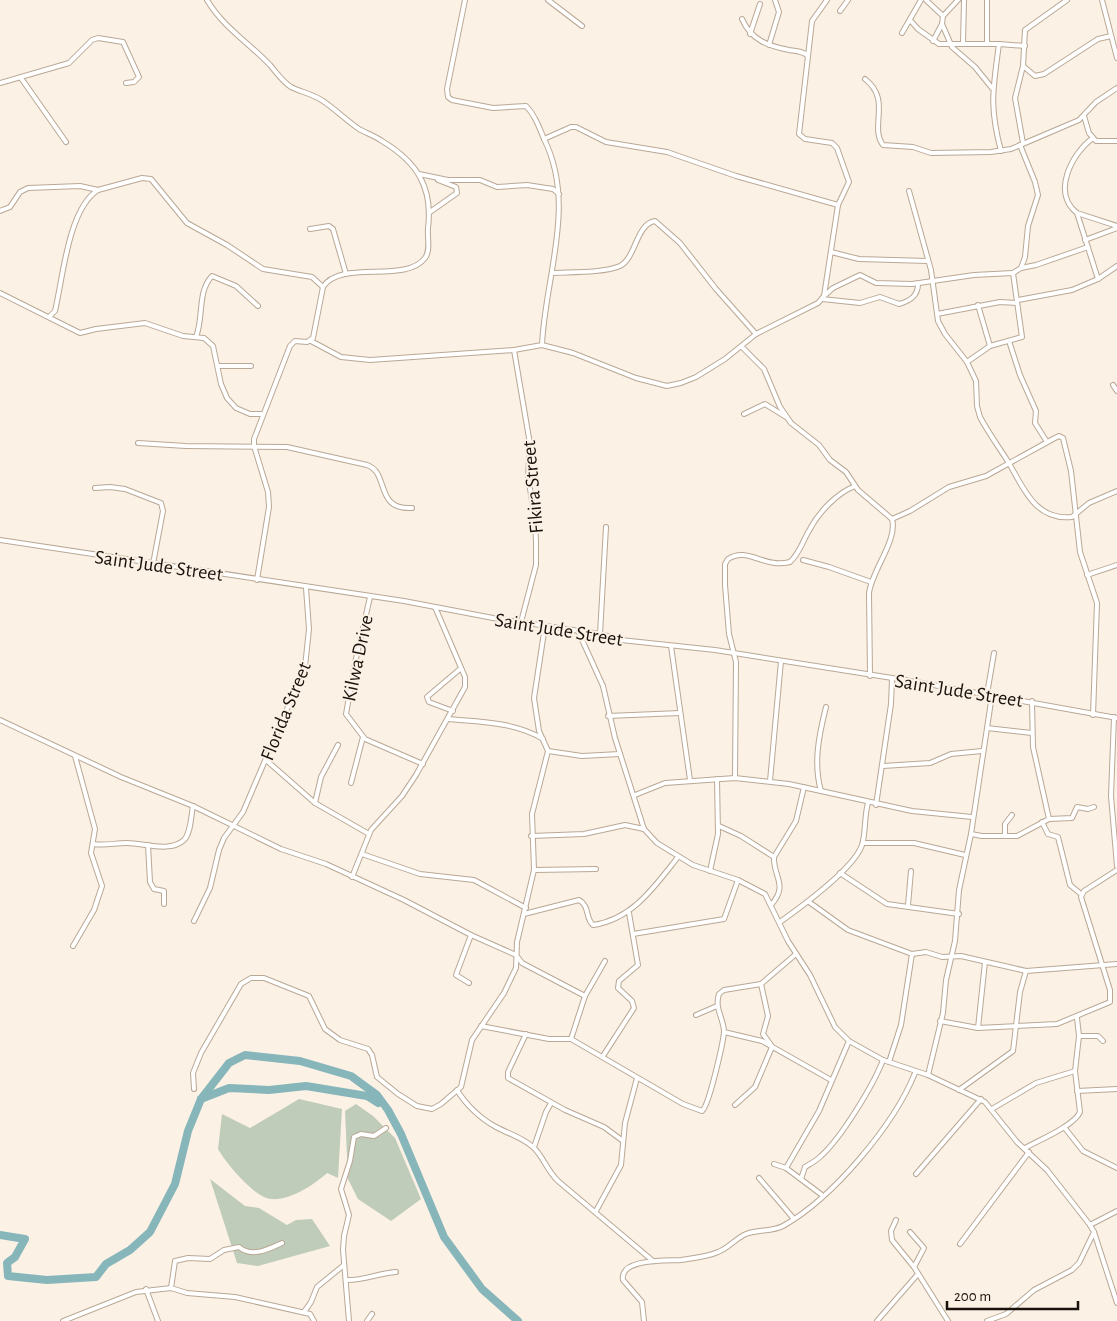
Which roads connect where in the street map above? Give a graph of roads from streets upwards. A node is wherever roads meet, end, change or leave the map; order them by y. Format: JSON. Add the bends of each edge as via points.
{"nodes":[{"id":1,"x":207,"y":0,"type":"edge"},
{"id":2,"x":465,"y":0,"type":"edge"},
{"id":3,"x":548,"y":0,"type":"edge"},
{"id":4,"x":775,"y":0,"type":"edge"},
{"id":5,"x":827,"y":0,"type":"edge"},
{"id":6,"x":848,"y":0,"type":"edge"},
{"id":7,"x":921,"y":0,"type":"edge"},
{"id":8,"x":926,"y":0,"type":"edge"},
{"id":9,"x":958,"y":0,"type":"edge"},
{"id":10,"x":964,"y":0,"type":"edge"},
{"id":11,"x":987,"y":0,"type":"edge"},
{"id":12,"x":1066,"y":0,"type":"edge"},
{"id":13,"x":1102,"y":0,"type":"edge"},
{"id":14,"x":760,"y":4,"type":"dead end"},
{"id":15,"x":840,"y":11,"type":"dead end"},
{"id":16,"x":943,"y":16,"type":"junction"},
{"id":17,"x":742,"y":19,"type":"dead end"},
{"id":18,"x":910,"y":20,"type":"junction"},
{"id":19,"x":942,"y":24,"type":"junction"},
{"id":20,"x":582,"y":26,"type":"dead end"},
{"id":21,"x":902,"y":33,"type":"dead end"},
{"id":22,"x":750,"y":34,"type":"junction"},
{"id":23,"x":1111,"y":36,"type":"junction"},
{"id":24,"x":933,"y":41,"type":"junction"},
{"id":25,"x":1115,"y":43,"type":"edge"},
{"id":26,"x":949,"y":44,"type":"junction"},
{"id":27,"x":963,"y":44,"type":"junction"},
{"id":28,"x":987,"y":44,"type":"junction"},
{"id":29,"x":999,"y":44,"type":"junction"},
{"id":30,"x":769,"y":45,"type":"junction"},
{"id":31,"x":1025,"y":46,"type":"junction"},
{"id":32,"x":808,"y":56,"type":"junction"},
{"id":33,"x":1117,"y":58,"type":"edge"},
{"id":34,"x":1023,"y":66,"type":"junction"},
{"id":35,"x":21,"y":78,"type":"junction"},
{"id":36,"x":865,"y":79,"type":"dead end"},
{"id":37,"x":0,"y":83,"type":"edge"},
{"id":38,"x":126,"y":83,"type":"dead end"},
{"id":39,"x":992,"y":88,"type":"junction"},
{"id":40,"x":1117,"y":88,"type":"edge"},
{"id":41,"x":1084,"y":116,"type":"junction"},
{"id":42,"x":1093,"y":138,"type":"junction"},
{"id":43,"x":544,"y":139,"type":"junction"},
{"id":44,"x":1117,"y":141,"type":"edge"},
{"id":45,"x":66,"y":142,"type":"dead end"},
{"id":46,"x":1022,"y":144,"type":"junction"},
{"id":47,"x":1001,"y":151,"type":"junction"},
{"id":48,"x":419,"y":174,"type":"junction"},
{"id":49,"x":437,"y":178,"type":"junction"},
{"id":50,"x":98,"y":190,"type":"junction"},
{"id":51,"x":909,"y":191,"type":"dead end"},
{"id":52,"x":559,"y":194,"type":"junction"},
{"id":53,"x":838,"y":205,"type":"junction"},
{"id":54,"x":0,"y":211,"type":"edge"},
{"id":55,"x":430,"y":212,"type":"junction"},
{"id":56,"x":1077,"y":213,"type":"junction"},
{"id":57,"x":1117,"y":227,"type":"edge"},
{"id":58,"x":310,"y":229,"type":"dead end"},
{"id":59,"x":1085,"y":240,"type":"junction"},
{"id":60,"x":1088,"y":247,"type":"junction"},
{"id":61,"x":831,"y":252,"type":"junction"},
{"id":62,"x":928,"y":261,"type":"junction"},
{"id":63,"x":1117,"y":266,"type":"edge"},
{"id":64,"x":1021,"y":268,"type":"junction"},
{"id":65,"x":553,"y":272,"type":"junction"},
{"id":66,"x":1013,"y":273,"type":"junction"},
{"id":67,"x":346,"y":274,"type":"junction"},
{"id":68,"x":1098,"y":279,"type":"junction"},
{"id":69,"x":934,"y":283,"type":"junction"},
{"id":70,"x":918,"y":284,"type":"junction"},
{"id":71,"x":323,"y":287,"type":"junction"},
{"id":72,"x":0,"y":293,"type":"edge"},
{"id":73,"x":823,"y":298,"type":"junction"},
{"id":74,"x":1018,"y":302,"type":"junction"},
{"id":75,"x":258,"y":306,"type":"dead end"},
{"id":76,"x":978,"y":306,"type":"junction"},
{"id":77,"x":937,"y":314,"type":"junction"},
{"id":78,"x":49,"y":317,"type":"junction"},
{"id":79,"x":756,"y":334,"type":"junction"},
{"id":80,"x":196,"y":336,"type":"junction"},
{"id":81,"x":311,"y":341,"type":"junction"},
{"id":82,"x":1009,"y":341,"type":"junction"},
{"id":83,"x":542,"y":345,"type":"junction"},
{"id":84,"x":990,"y":346,"type":"junction"},
{"id":85,"x":742,"y":347,"type":"junction"},
{"id":86,"x":514,"y":350,"type":"junction"},
{"id":87,"x":967,"y":362,"type":"junction"},
{"id":88,"x":218,"y":366,"type":"junction"},
{"id":89,"x":251,"y":366,"type":"dead end"},
{"id":90,"x":1113,"y":385,"type":"dead end"},
{"id":91,"x":1117,"y":392,"type":"edge"},
{"id":92,"x":262,"y":414,"type":"junction"},
{"id":93,"x":744,"y":414,"type":"dead end"},
{"id":94,"x":786,"y":417,"type":"junction"},
{"id":95,"x":1048,"y":442,"type":"junction"},
{"id":96,"x":138,"y":443,"type":"dead end"},
{"id":97,"x":254,"y":446,"type":"junction"},
{"id":98,"x":1008,"y":462,"type":"junction"},
{"id":99,"x":855,"y":486,"type":"junction"},
{"id":100,"x":94,"y":488,"type":"dead end"},
{"id":101,"x":1117,"y":491,"type":"edge"},
{"id":102,"x":412,"y":508,"type":"dead end"},
{"id":103,"x":1077,"y":514,"type":"junction"},
{"id":104,"x":892,"y":519,"type":"junction"},
{"id":105,"x":606,"y":527,"type":"dead end"},
{"id":106,"x":0,"y":540,"type":"edge"},
{"id":107,"x":802,"y":560,"type":"dead end"},
{"id":108,"x":153,"y":564,"type":"junction"},
{"id":109,"x":1117,"y":565,"type":"edge"},
{"id":110,"x":1087,"y":575,"type":"junction"},
{"id":111,"x":257,"y":580,"type":"junction"},
{"id":112,"x":870,"y":582,"type":"junction"},
{"id":113,"x":306,"y":588,"type":"junction"},
{"id":114,"x":370,"y":597,"type":"junction"},
{"id":115,"x":435,"y":607,"type":"junction"},
{"id":116,"x":521,"y":622,"type":"junction"},
{"id":117,"x":545,"y":626,"type":"junction"},
{"id":118,"x":578,"y":631,"type":"junction"},
{"id":119,"x":600,"y":634,"type":"junction"},
{"id":120,"x":671,"y":646,"type":"junction"},
{"id":121,"x":994,"y":653,"type":"dead end"},
{"id":122,"x":735,"y":654,"type":"junction"},
{"id":123,"x":781,"y":661,"type":"junction"},
{"id":124,"x":460,"y":669,"type":"junction"},
{"id":125,"x":870,"y":676,"type":"junction"},
{"id":126,"x":892,"y":679,"type":"junction"},
{"id":127,"x":989,"y":695,"type":"junction"},
{"id":128,"x":1032,"y":701,"type":"junction"},
{"id":129,"x":826,"y":707,"type":"dead end"},
{"id":130,"x":453,"y":712,"type":"junction"},
{"id":131,"x":680,"y":713,"type":"junction"},
{"id":132,"x":1093,"y":715,"type":"junction"},
{"id":133,"x":608,"y":716,"type":"junction"},
{"id":134,"x":1116,"y":717,"type":"edge"},
{"id":135,"x":448,"y":719,"type":"junction"},
{"id":136,"x":0,"y":720,"type":"edge"},
{"id":137,"x":987,"y":728,"type":"junction"},
{"id":138,"x":1032,"y":733,"type":"junction"},
{"id":139,"x":363,"y":737,"type":"junction"},
{"id":140,"x":543,"y":740,"type":"junction"},
{"id":141,"x":338,"y":745,"type":"dead end"},
{"id":142,"x":548,"y":751,"type":"junction"},
{"id":143,"x":982,"y":751,"type":"junction"},
{"id":144,"x":620,"y":754,"type":"junction"},
{"id":145,"x":75,"y":756,"type":"junction"},
{"id":146,"x":266,"y":760,"type":"junction"},
{"id":147,"x":423,"y":764,"type":"junction"},
{"id":148,"x":883,"y":766,"type":"junction"},
{"id":149,"x":736,"y":778,"type":"junction"},
{"id":150,"x":717,"y":779,"type":"junction"},
{"id":151,"x":690,"y":780,"type":"junction"},
{"id":152,"x":770,"y":781,"type":"junction"},
{"id":153,"x":351,"y":783,"type":"dead end"},
{"id":154,"x":804,"y":787,"type":"junction"},
{"id":155,"x":821,"y":791,"type":"junction"},
{"id":156,"x":635,"y":795,"type":"junction"},
{"id":157,"x":315,"y":803,"type":"junction"},
{"id":158,"x":868,"y":803,"type":"junction"},
{"id":159,"x":876,"y":805,"type":"junction"},
{"id":160,"x":193,"y":806,"type":"junction"},
{"id":161,"x":1094,"y":808,"type":"dead end"},
{"id":162,"x":1012,"y":814,"type":"dead end"},
{"id":163,"x":972,"y":817,"type":"junction"},
{"id":164,"x":1049,"y":819,"type":"junction"},
{"id":165,"x":1115,"y":819,"type":"edge"},
{"id":166,"x":1042,"y":822,"type":"junction"},
{"id":167,"x":719,"y":826,"type":"junction"},
{"id":168,"x":232,"y":827,"type":"junction"},
{"id":169,"x":644,"y":829,"type":"junction"},
{"id":170,"x":368,"y":834,"type":"junction"},
{"id":171,"x":971,"y":834,"type":"junction"},
{"id":172,"x":1005,"y":835,"type":"junction"},
{"id":173,"x":531,"y":836,"type":"junction"},
{"id":174,"x":863,"y":843,"type":"junction"},
{"id":175,"x":93,"y":844,"type":"junction"},
{"id":176,"x":148,"y":845,"type":"junction"},
{"id":177,"x":362,"y":854,"type":"junction"},
{"id":178,"x":965,"y":856,"type":"junction"},
{"id":179,"x":678,"y":857,"type":"junction"},
{"id":180,"x":774,"y":857,"type":"junction"},
{"id":181,"x":1117,"y":868,"type":"edge"},
{"id":182,"x":596,"y":869,"type":"dead end"},
{"id":183,"x":534,"y":870,"type":"junction"},
{"id":184,"x":710,"y":871,"type":"junction"},
{"id":185,"x":911,"y":871,"type":"dead end"},
{"id":186,"x":840,"y":873,"type":"junction"},
{"id":187,"x":352,"y":878,"type":"junction"},
{"id":188,"x":738,"y":880,"type":"junction"},
{"id":189,"x":1081,"y":894,"type":"junction"},
{"id":190,"x":809,"y":902,"type":"junction"},
{"id":191,"x":164,"y":904,"type":"dead end"},
{"id":192,"x":771,"y":905,"type":"junction"},
{"id":193,"x":908,"y":905,"type":"junction"},
{"id":194,"x":526,"y":908,"type":"junction"},
{"id":195,"x":629,"y":913,"type":"junction"},
{"id":196,"x":524,"y":914,"type":"junction"},
{"id":197,"x":959,"y":914,"type":"junction"},
{"id":198,"x":194,"y":921,"type":"dead end"},
{"id":199,"x":780,"y":922,"type":"junction"},
{"id":200,"x":634,"y":934,"type":"junction"},
{"id":201,"x":471,"y":935,"type":"junction"},
{"id":202,"x":73,"y":946,"type":"dead end"},
{"id":203,"x":796,"y":954,"type":"junction"},
{"id":204,"x":912,"y":954,"type":"junction"},
{"id":205,"x":516,"y":955,"type":"junction"},
{"id":206,"x":952,"y":958,"type":"junction"},
{"id":207,"x":605,"y":961,"type":"dead end"},
{"id":208,"x":985,"y":962,"type":"junction"},
{"id":209,"x":1117,"y":964,"type":"edge"},
{"id":210,"x":1102,"y":965,"type":"junction"},
{"id":211,"x":1026,"y":971,"type":"junction"},
{"id":212,"x":469,"y":984,"type":"dead end"},
{"id":213,"x":761,"y":984,"type":"junction"},
{"id":214,"x":585,"y":996,"type":"junction"},
{"id":215,"x":717,"y":1006,"type":"junction"},
{"id":216,"x":696,"y":1015,"type":"dead end"},
{"id":217,"x":1077,"y":1018,"type":"junction"},
{"id":218,"x":940,"y":1021,"type":"junction"},
{"id":219,"x":481,"y":1026,"type":"junction"},
{"id":220,"x":1017,"y":1026,"type":"junction"},
{"id":221,"x":978,"y":1028,"type":"junction"},
{"id":222,"x":724,"y":1032,"type":"junction"},
{"id":223,"x":526,"y":1034,"type":"junction"},
{"id":224,"x":1079,"y":1036,"type":"junction"},
{"id":225,"x":571,"y":1039,"type":"junction"},
{"id":226,"x":849,"y":1041,"type":"junction"},
{"id":227,"x":1103,"y":1041,"type":"dead end"},
{"id":228,"x":774,"y":1048,"type":"junction"},
{"id":229,"x":603,"y":1056,"type":"junction"},
{"id":230,"x":883,"y":1060,"type":"junction"},
{"id":231,"x":889,"y":1062,"type":"junction"},
{"id":232,"x":1075,"y":1071,"type":"junction"},
{"id":233,"x":915,"y":1072,"type":"junction"},
{"id":234,"x":928,"y":1075,"type":"junction"},
{"id":235,"x":637,"y":1078,"type":"junction"},
{"id":236,"x":831,"y":1080,"type":"junction"},
{"id":237,"x":194,"y":1089,"type":"dead end"},
{"id":238,"x":1117,"y":1089,"type":"edge"},
{"id":239,"x":457,"y":1090,"type":"junction"},
{"id":240,"x":959,"y":1090,"type":"junction"},
{"id":241,"x":1077,"y":1091,"type":"junction"},
{"id":242,"x":981,"y":1099,"type":"junction"},
{"id":243,"x":551,"y":1103,"type":"junction"},
{"id":244,"x":735,"y":1105,"type":"dead end"},
{"id":245,"x":992,"y":1108,"type":"junction"},
{"id":246,"x":1064,"y":1127,"type":"junction"},
{"id":247,"x":386,"y":1128,"type":"dead end"},
{"id":248,"x":623,"y":1141,"type":"junction"},
{"id":249,"x":534,"y":1148,"type":"junction"},
{"id":250,"x":1025,"y":1148,"type":"junction"},
{"id":251,"x":1029,"y":1152,"type":"junction"},
{"id":252,"x":774,"y":1164,"type":"dead end"},
{"id":253,"x":786,"y":1168,"type":"junction"},
{"id":254,"x":1117,"y":1168,"type":"edge"},
{"id":255,"x":916,"y":1174,"type":"dead end"},
{"id":256,"x":759,"y":1178,"type":"dead end"},
{"id":257,"x":802,"y":1179,"type":"junction"},
{"id":258,"x":822,"y":1196,"type":"junction"},
{"id":259,"x":596,"y":1210,"type":"junction"},
{"id":260,"x":1117,"y":1211,"type":"edge"},
{"id":261,"x":794,"y":1219,"type":"junction"},
{"id":262,"x":896,"y":1220,"type":"dead end"},
{"id":263,"x":1090,"y":1225,"type":"junction"},
{"id":264,"x":910,"y":1232,"type":"dead end"},
{"id":265,"x":1094,"y":1232,"type":"junction"},
{"id":266,"x":282,"y":1243,"type":"dead end"},
{"id":267,"x":960,"y":1244,"type":"dead end"},
{"id":268,"x":653,"y":1261,"type":"junction"},
{"id":269,"x":344,"y":1265,"type":"junction"},
{"id":270,"x":914,"y":1267,"type":"junction"},
{"id":271,"x":396,"y":1272,"type":"dead end"},
{"id":272,"x":918,"y":1274,"type":"junction"},
{"id":273,"x":346,"y":1280,"type":"junction"},
{"id":274,"x":171,"y":1288,"type":"junction"},
{"id":275,"x":146,"y":1289,"type":"junction"},
{"id":276,"x":1117,"y":1303,"type":"edge"},
{"id":277,"x":304,"y":1312,"type":"junction"},
{"id":278,"x":372,"y":1314,"type":"dead end"},
{"id":279,"x":997,"y":1320,"type":"edge"},
{"id":280,"x":63,"y":1321,"type":"edge"},
{"id":281,"x":158,"y":1321,"type":"edge"},
{"id":282,"x":314,"y":1321,"type":"edge"},
{"id":283,"x":349,"y":1321,"type":"edge"},
{"id":284,"x":367,"y":1321,"type":"edge"},
{"id":285,"x":644,"y":1321,"type":"edge"},
{"id":286,"x":877,"y":1321,"type":"edge"},
{"id":287,"x":948,"y":1321,"type":"edge"},
{"id":288,"x":987,"y":1321,"type":"edge"}],
"edges":[{"from":1,"to":48,"type":"street","via":[[228,28],[280,78],[391,146]]},
{"from":2,"to":43,"type":"street","via":[[448,97],[493,108],[526,106]]},
{"from":3,"to":20,"type":"street"},
{"from":4,"to":30,"type":"street","via":[[779,12]]},
{"from":5,"to":32,"type":"street","via":[[812,21]]},
{"from":6,"to":15,"type":"street"},
{"from":7,"to":18,"type":"street"},
{"from":8,"to":16,"type":"street"},
{"from":9,"to":16,"type":"street"},
{"from":10,"to":27,"type":"street"},
{"from":11,"to":28,"type":"street"},
{"from":12,"to":31,"type":"street","via":[[1028,27],[1024,33]]},
{"from":13,"to":23,"type":"street"},
{"from":14,"to":22,"type":"street"},
{"from":16,"to":19,"type":"street"},
{"from":17,"to":22,"type":"street"},
{"from":18,"to":21,"type":"street"},
{"from":18,"to":24,"type":"street"},
{"from":19,"to":24,"type":"street"},
{"from":19,"to":26,"type":"street"},
{"from":22,"to":30,"type":"street"},
{"from":23,"to":25,"type":"street"},
{"from":23,"to":34,"type":"street","via":[[1098,40],[1044,74],[1035,76]]},
{"from":24,"to":26,"type":"street"},
{"from":25,"to":33,"type":"street"},
{"from":26,"to":27,"type":"street"},
{"from":26,"to":39,"type":"street","via":[[975,67]]},
{"from":27,"to":28,"type":"street"},
{"from":28,"to":29,"type":"street"},
{"from":29,"to":31,"type":"street"},
{"from":29,"to":39,"type":"street"},
{"from":30,"to":32,"type":"street"},
{"from":31,"to":34,"type":"street"},
{"from":32,"to":53,"type":"street","via":[[798,134],[805,139],[828,141],[837,148],[849,182]]},
{"from":34,"to":46,"type":"street","via":[[1016,98]]},
{"from":35,"to":37,"type":"street"},
{"from":35,"to":38,"type":"street","via":[[69,63],[98,38],[117,40],[126,46],[139,77]]},
{"from":35,"to":45,"type":"street"},
{"from":36,"to":47,"type":"street","via":[[872,84],[878,96],[883,145],[913,147],[931,153]]},
{"from":39,"to":47,"type":"street","via":[[994,123]]},
{"from":40,"to":41,"type":"street","via":[[1096,102]]},
{"from":41,"to":42,"type":"street"},
{"from":41,"to":46,"type":"street"},
{"from":42,"to":44,"type":"street","via":[[1104,142]]},
{"from":42,"to":56,"type":"street","via":[[1085,144],[1066,177],[1068,200]]},
{"from":43,"to":52,"type":"street","via":[[554,161]]},
{"from":43,"to":53,"type":"street","via":[[576,127],[606,142],[658,150]]},
{"from":46,"to":47,"type":"street"},
{"from":46,"to":64,"type":"street","via":[[1038,195],[1028,226]]},
{"from":48,"to":49,"type":"street"},
{"from":48,"to":55,"type":"street","via":[[428,195]]},
{"from":49,"to":52,"type":"street","via":[[480,180],[497,187],[527,185]]},
{"from":49,"to":55,"type":"street","via":[[456,187],[458,193]]},
{"from":50,"to":54,"type":"street","via":[[80,186],[28,188],[20,192],[10,207]]},
{"from":50,"to":71,"type":"street","via":[[142,178],[151,179],[171,206],[194,228],[263,269],[312,277]]},
{"from":50,"to":78,"type":"street","via":[[85,201],[76,222],[55,311]]},
{"from":51,"to":62,"type":"street"},
{"from":52,"to":65,"type":"street"},
{"from":53,"to":61,"type":"street"},
{"from":55,"to":67,"type":"street","via":[[428,252],[421,262],[392,271]]},
{"from":56,"to":57,"type":"street"},
{"from":56,"to":59,"type":"street"},
{"from":57,"to":59,"type":"street"},
{"from":58,"to":67,"type":"street","via":[[333,228]]},
{"from":59,"to":60,"type":"street"},
{"from":60,"to":64,"type":"street"},
{"from":60,"to":68,"type":"street"},
{"from":61,"to":62,"type":"street","via":[[860,259]]},
{"from":61,"to":73,"type":"street"},
{"from":62,"to":69,"type":"street"},
{"from":63,"to":68,"type":"street"},
{"from":64,"to":66,"type":"street"},
{"from":65,"to":79,"type":"street","via":[[620,266],[630,256],[644,228],[650,222],[656,222],[680,243]]},
{"from":65,"to":83,"type":"street","via":[[544,310]]},
{"from":66,"to":69,"type":"street","via":[[974,275]]},
{"from":66,"to":74,"type":"street"},
{"from":67,"to":71,"type":"street","via":[[331,277]]},
{"from":68,"to":74,"type":"street","via":[[1072,290]]},
{"from":69,"to":70,"type":"street"},
{"from":69,"to":77,"type":"street"},
{"from":70,"to":73,"type":"street","via":[[876,283],[860,275],[833,288]]},
{"from":70,"to":73,"type":"street","via":[[913,298],[899,304],[880,297],[860,303]]},
{"from":71,"to":81,"type":"street"},
{"from":72,"to":78,"type":"street"},
{"from":73,"to":79,"type":"street"},
{"from":74,"to":76,"type":"street"},
{"from":74,"to":82,"type":"street","via":[[1017,313],[1023,334]]},
{"from":75,"to":80,"type":"street","via":[[236,286],[212,276],[202,296],[202,320]]},
{"from":76,"to":77,"type":"street"},
{"from":76,"to":84,"type":"street"},
{"from":77,"to":87,"type":"street","via":[[945,334]]},
{"from":78,"to":80,"type":"street","via":[[80,333],[96,328],[145,324],[183,336]]},
{"from":79,"to":85,"type":"street"},
{"from":80,"to":88,"type":"street","via":[[209,341]]},
{"from":81,"to":86,"type":"street","via":[[341,357],[370,360]]},
{"from":81,"to":92,"type":"street","via":[[292,342]]},
{"from":82,"to":84,"type":"street"},
{"from":82,"to":95,"type":"street","via":[[1036,411],[1035,423]]},
{"from":83,"to":85,"type":"street","via":[[667,386],[696,377]]},
{"from":83,"to":86,"type":"street"},
{"from":84,"to":87,"type":"street"},
{"from":85,"to":94,"type":"street","via":[[764,369]]},
{"from":86,"to":116,"type":"street","name":"Fikira Street","via":[[530,444],[528,477],[536,518],[536,565]]},
{"from":87,"to":98,"type":"street","via":[[976,381],[980,417]]},
{"from":88,"to":89,"type":"street"},
{"from":88,"to":92,"type":"street","via":[[221,384],[236,408],[250,414]]},
{"from":90,"to":91,"type":"street"},
{"from":92,"to":97,"type":"street"},
{"from":93,"to":94,"type":"street","via":[[765,404]]},
{"from":94,"to":99,"type":"street","via":[[820,445]]},
{"from":95,"to":98,"type":"street"},
{"from":95,"to":103,"type":"street","via":[[1059,436],[1065,442]]},
{"from":96,"to":97,"type":"street"},
{"from":97,"to":102,"type":"street","via":[[287,447],[373,467],[393,505],[402,509]]},
{"from":97,"to":111,"type":"street","via":[[268,492],[269,507]]},
{"from":98,"to":103,"type":"street","via":[[1037,508],[1055,517]]},
{"from":98,"to":104,"type":"street","via":[[986,476],[945,489]]},
{"from":99,"to":104,"type":"street"},
{"from":99,"to":122,"type":"street","via":[[830,502],[790,562],[773,564],[740,554],[728,559],[724,572],[725,591],[729,634]]},
{"from":100,"to":108,"type":"street","via":[[125,489],[161,503],[163,511]]},
{"from":101,"to":103,"type":"street","via":[[1089,503]]},
{"from":103,"to":110,"type":"street","via":[[1078,539]]},
{"from":104,"to":112,"type":"street","via":[[893,530]]},
{"from":105,"to":119,"type":"street"},
{"from":106,"to":108,"type":"street","name":"Saint Jude Street"},
{"from":107,"to":112,"type":"street"},
{"from":108,"to":111,"type":"street","name":"Saint Jude Street"},
{"from":109,"to":110,"type":"street"},
{"from":110,"to":132,"type":"street","via":[[1096,596],[1098,616]]},
{"from":111,"to":113,"type":"street","name":"Saint Jude Street"},
{"from":112,"to":125,"type":"street"},
{"from":113,"to":114,"type":"street","name":"Saint Jude Street"},
{"from":113,"to":146,"type":"street","name":"Florida Street","via":[[309,652]]},
{"from":114,"to":115,"type":"street","name":"Saint Jude Street"},
{"from":114,"to":139,"type":"street","name":"Kilwa Drive","via":[[346,711],[347,718]]},
{"from":115,"to":116,"type":"street","name":"Saint Jude Street"},
{"from":115,"to":124,"type":"street"},
{"from":116,"to":117,"type":"street","name":"Saint Jude Street"},
{"from":117,"to":118,"type":"street","name":"Saint Jude Street"},
{"from":117,"to":140,"type":"street","via":[[534,698]]},
{"from":118,"to":119,"type":"street","name":"Saint Jude Street"},
{"from":118,"to":133,"type":"street","via":[[603,686]]},
{"from":119,"to":120,"type":"street","name":"Saint Jude Street"},
{"from":120,"to":122,"type":"street","name":"Saint Jude Street"},
{"from":120,"to":131,"type":"street"},
{"from":121,"to":127,"type":"street"},
{"from":122,"to":123,"type":"street","name":"Saint Jude Street"},
{"from":122,"to":149,"type":"street"},
{"from":123,"to":125,"type":"street","name":"Saint Jude Street"},
{"from":123,"to":152,"type":"street"},
{"from":124,"to":130,"type":"street","via":[[465,677],[465,687]]},
{"from":124,"to":130,"type":"street","via":[[427,698],[429,702]]},
{"from":125,"to":126,"type":"street","name":"Saint Jude Street"},
{"from":126,"to":127,"type":"street","name":"Saint Jude Street"},
{"from":126,"to":148,"type":"street"},
{"from":127,"to":128,"type":"street","name":"Saint Jude Street"},
{"from":127,"to":137,"type":"street"},
{"from":128,"to":132,"type":"street","name":"Saint Jude Street"},
{"from":128,"to":138,"type":"street"},
{"from":129,"to":155,"type":"street","via":[[816,770]]},
{"from":130,"to":135,"type":"street"},
{"from":131,"to":133,"type":"street"},
{"from":131,"to":151,"type":"street"},
{"from":132,"to":134,"type":"street","name":"Saint Jude Street"},
{"from":133,"to":144,"type":"street"},
{"from":134,"to":165,"type":"street"},
{"from":135,"to":140,"type":"street","via":[[502,725],[524,730]]},
{"from":135,"to":147,"type":"street"},
{"from":136,"to":145,"type":"street"},
{"from":137,"to":138,"type":"street"},
{"from":137,"to":143,"type":"street"},
{"from":138,"to":164,"type":"street"},
{"from":139,"to":147,"type":"street","name":"Kilwa Drive"},
{"from":139,"to":153,"type":"street"},
{"from":140,"to":142,"type":"street"},
{"from":141,"to":157,"type":"street","via":[[321,777]]},
{"from":142,"to":144,"type":"street","via":[[582,756]]},
{"from":142,"to":173,"type":"street","via":[[532,814]]},
{"from":143,"to":148,"type":"street","via":[[952,754],[930,763]]},
{"from":143,"to":163,"type":"street"},
{"from":144,"to":156,"type":"street"},
{"from":145,"to":160,"type":"street"},
{"from":145,"to":175,"type":"street","via":[[95,829]]},
{"from":146,"to":157,"type":"street"},
{"from":146,"to":168,"type":"street","name":"Florida Street","via":[[243,812]]},
{"from":147,"to":170,"type":"street","via":[[402,796]]},
{"from":148,"to":159,"type":"street"},
{"from":149,"to":150,"type":"street"},
{"from":149,"to":152,"type":"street"},
{"from":150,"to":151,"type":"street"},
{"from":150,"to":167,"type":"street"},
{"from":151,"to":156,"type":"street","via":[[665,783]]},
{"from":152,"to":154,"type":"street"},
{"from":154,"to":155,"type":"street"},
{"from":154,"to":180,"type":"street","via":[[796,821]]},
{"from":155,"to":158,"type":"street"},
{"from":156,"to":169,"type":"street"},
{"from":157,"to":170,"type":"street"},
{"from":158,"to":159,"type":"street"},
{"from":158,"to":174,"type":"street"},
{"from":159,"to":163,"type":"street"},
{"from":160,"to":168,"type":"street"},
{"from":160,"to":176,"type":"street","via":[[184,840],[163,846]]},
{"from":161,"to":164,"type":"street","via":[[1079,806],[1072,818]]},
{"from":162,"to":172,"type":"street","via":[[1005,824]]},
{"from":163,"to":171,"type":"street"},
{"from":164,"to":166,"type":"street"},
{"from":165,"to":181,"type":"street"},
{"from":166,"to":172,"type":"street","via":[[1017,836]]},
{"from":166,"to":189,"type":"street","via":[[1048,834],[1058,837],[1070,885]]},
{"from":167,"to":180,"type":"street"},
{"from":167,"to":184,"type":"street"},
{"from":168,"to":187,"type":"street","via":[[281,849],[326,864]]},
{"from":168,"to":198,"type":"street","name":"Florida Street","via":[[219,850],[210,888]]},
{"from":169,"to":173,"type":"street","via":[[625,825],[591,834]]},
{"from":169,"to":179,"type":"street","via":[[650,838]]},
{"from":170,"to":177,"type":"street"},
{"from":171,"to":172,"type":"street"},
{"from":171,"to":178,"type":"street"},
{"from":173,"to":183,"type":"street"},
{"from":174,"to":178,"type":"street","via":[[914,843]]},
{"from":174,"to":186,"type":"street"},
{"from":175,"to":176,"type":"street"},
{"from":175,"to":202,"type":"street","via":[[91,853],[101,892],[87,925]]},
{"from":176,"to":191,"type":"street","via":[[150,882],[154,889],[164,891]]},
{"from":177,"to":187,"type":"street"},
{"from":177,"to":194,"type":"street","via":[[411,872],[474,880]]},
{"from":178,"to":197,"type":"street"},
{"from":179,"to":184,"type":"street"},
{"from":179,"to":195,"type":"street"},
{"from":180,"to":192,"type":"street","via":[[780,882],[777,898]]},
{"from":181,"to":189,"type":"street"},
{"from":182,"to":183,"type":"street"},
{"from":183,"to":194,"type":"street"},
{"from":184,"to":188,"type":"street"},
{"from":185,"to":193,"type":"street"},
{"from":186,"to":190,"type":"street"},
{"from":186,"to":193,"type":"street","via":[[880,901]]},
{"from":187,"to":201,"type":"street","via":[[404,900]]},
{"from":188,"to":192,"type":"street","via":[[764,894]]},
{"from":188,"to":200,"type":"street","via":[[724,919]]},
{"from":189,"to":210,"type":"street"},
{"from":190,"to":199,"type":"street"},
{"from":190,"to":204,"type":"street","via":[[848,930]]},
{"from":192,"to":199,"type":"street"},
{"from":193,"to":197,"type":"street"},
{"from":194,"to":196,"type":"street"},
{"from":195,"to":196,"type":"street","via":[[593,925],[586,905],[579,900]]},
{"from":195,"to":200,"type":"street"},
{"from":196,"to":205,"type":"street"},
{"from":197,"to":206,"type":"street"},
{"from":199,"to":203,"type":"street"},
{"from":200,"to":229,"type":"street","via":[[638,965],[620,981],[618,988],[632,1001],[634,1008]]},
{"from":201,"to":205,"type":"street"},
{"from":201,"to":212,"type":"street","via":[[456,975]]},
{"from":203,"to":213,"type":"street"},
{"from":203,"to":226,"type":"street","via":[[810,975],[829,1018]]},
{"from":204,"to":206,"type":"street","via":[[930,952]]},
{"from":204,"to":231,"type":"street","via":[[901,1025]]},
{"from":205,"to":214,"type":"street","via":[[522,963]]},
{"from":205,"to":219,"type":"street","via":[[516,968],[504,993]]},
{"from":206,"to":208,"type":"street","via":[[961,956]]},
{"from":206,"to":218,"type":"street"},
{"from":207,"to":214,"type":"street"},
{"from":208,"to":211,"type":"street"},
{"from":208,"to":221,"type":"street"},
{"from":209,"to":210,"type":"street"},
{"from":210,"to":211,"type":"street"},
{"from":210,"to":217,"type":"street","via":[[1111,999]]},
{"from":211,"to":220,"type":"street","via":[[1020,992]]},
{"from":213,"to":215,"type":"street","via":[[724,990],[719,994]]},
{"from":213,"to":228,"type":"street","via":[[768,1016],[763,1034]]},
{"from":214,"to":225,"type":"street"},
{"from":215,"to":216,"type":"street"},
{"from":215,"to":222,"type":"street"},
{"from":217,"to":220,"type":"street","via":[[1057,1024]]},
{"from":217,"to":224,"type":"street"},
{"from":218,"to":221,"type":"street"},
{"from":218,"to":234,"type":"street"},
{"from":219,"to":223,"type":"street"},
{"from":219,"to":239,"type":"street","via":[[469,1048],[461,1088]]},
{"from":220,"to":221,"type":"street"},
{"from":220,"to":240,"type":"street","via":[[1013,1051]]},
{"from":222,"to":228,"type":"street","via":[[762,1041]]},
{"from":222,"to":235,"type":"street","via":[[710,1095],[702,1111]]},
{"from":223,"to":225,"type":"street"},
{"from":223,"to":243,"type":"street","via":[[508,1078]]},
{"from":224,"to":227,"type":"street","via":[[1095,1036]]},
{"from":224,"to":232,"type":"street"},
{"from":225,"to":229,"type":"street"},
{"from":226,"to":230,"type":"street"},
{"from":226,"to":236,"type":"street"},
{"from":228,"to":236,"type":"street"},
{"from":228,"to":244,"type":"street","via":[[755,1087]]},
{"from":229,"to":235,"type":"street"},
{"from":230,"to":231,"type":"street"},
{"from":230,"to":257,"type":"street","via":[[876,1077],[837,1137],[821,1157],[805,1167]]},
{"from":231,"to":233,"type":"street"},
{"from":232,"to":241,"type":"street"},
{"from":232,"to":245,"type":"street","via":[[1036,1083]]},
{"from":233,"to":234,"type":"street"},
{"from":233,"to":258,"type":"street","via":[[906,1093],[877,1138]]},
{"from":234,"to":240,"type":"street"},
{"from":235,"to":248,"type":"street"},
{"from":236,"to":253,"type":"street","via":[[819,1111]]},
{"from":237,"to":239,"type":"street","via":[[192,1073],[228,1003],[241,984],[257,977],[309,996],[325,1029],[340,1040],[368,1049],[379,1080],[417,1106],[432,1109]]},
{"from":238,"to":241,"type":"street"},
{"from":239,"to":249,"type":"street","via":[[469,1106],[493,1125]]},
{"from":240,"to":242,"type":"street"},
{"from":241,"to":246,"type":"street","via":[[1080,1112]]},
{"from":242,"to":245,"type":"street"},
{"from":242,"to":255,"type":"street"},
{"from":243,"to":248,"type":"street","via":[[604,1126]]},
{"from":243,"to":249,"type":"street"},
{"from":245,"to":250,"type":"street"},
{"from":246,"to":250,"type":"street"},
{"from":246,"to":254,"type":"street","via":[[1083,1151]]},
{"from":247,"to":269,"type":"street","via":[[374,1136],[356,1135],[352,1141],[350,1161],[341,1189],[349,1216],[344,1236]]},
{"from":248,"to":259,"type":"street","via":[[618,1171]]},
{"from":249,"to":259,"type":"street","via":[[549,1172]]},
{"from":250,"to":251,"type":"street"},
{"from":251,"to":263,"type":"street"},
{"from":251,"to":267,"type":"street"},
{"from":252,"to":253,"type":"street"},
{"from":253,"to":257,"type":"street"},
{"from":256,"to":261,"type":"street"},
{"from":257,"to":258,"type":"street"},
{"from":258,"to":261,"type":"street"},
{"from":259,"to":268,"type":"street"},
{"from":260,"to":263,"type":"street"},
{"from":261,"to":268,"type":"street","via":[[778,1228],[746,1234],[716,1253],[682,1260]]},
{"from":262,"to":270,"type":"street","via":[[891,1231],[892,1240]]},
{"from":263,"to":265,"type":"street"},
{"from":264,"to":270,"type":"street","via":[[924,1248]]},
{"from":265,"to":276,"type":"street"},
{"from":265,"to":279,"type":"street","via":[[1072,1270],[1034,1290]]},
{"from":266,"to":274,"type":"street","via":[[259,1252],[246,1252],[239,1247],[224,1250],[210,1259],[175,1261]]},
{"from":268,"to":285,"type":"street","via":[[627,1268],[622,1277],[642,1302]]},
{"from":269,"to":273,"type":"street"},
{"from":269,"to":277,"type":"street","via":[[317,1286]]},
{"from":270,"to":272,"type":"street"},
{"from":271,"to":273,"type":"street"},
{"from":272,"to":286,"type":"street"},
{"from":272,"to":287,"type":"street"},
{"from":273,"to":283,"type":"street"},
{"from":274,"to":275,"type":"street"},
{"from":274,"to":277,"type":"street","via":[[187,1294],[235,1297]]},
{"from":275,"to":280,"type":"street"},
{"from":275,"to":281,"type":"street"},
{"from":277,"to":282,"type":"street","via":[[310,1314]]},
{"from":278,"to":284,"type":"street"},
{"from":279,"to":288,"type":"street"}]}
